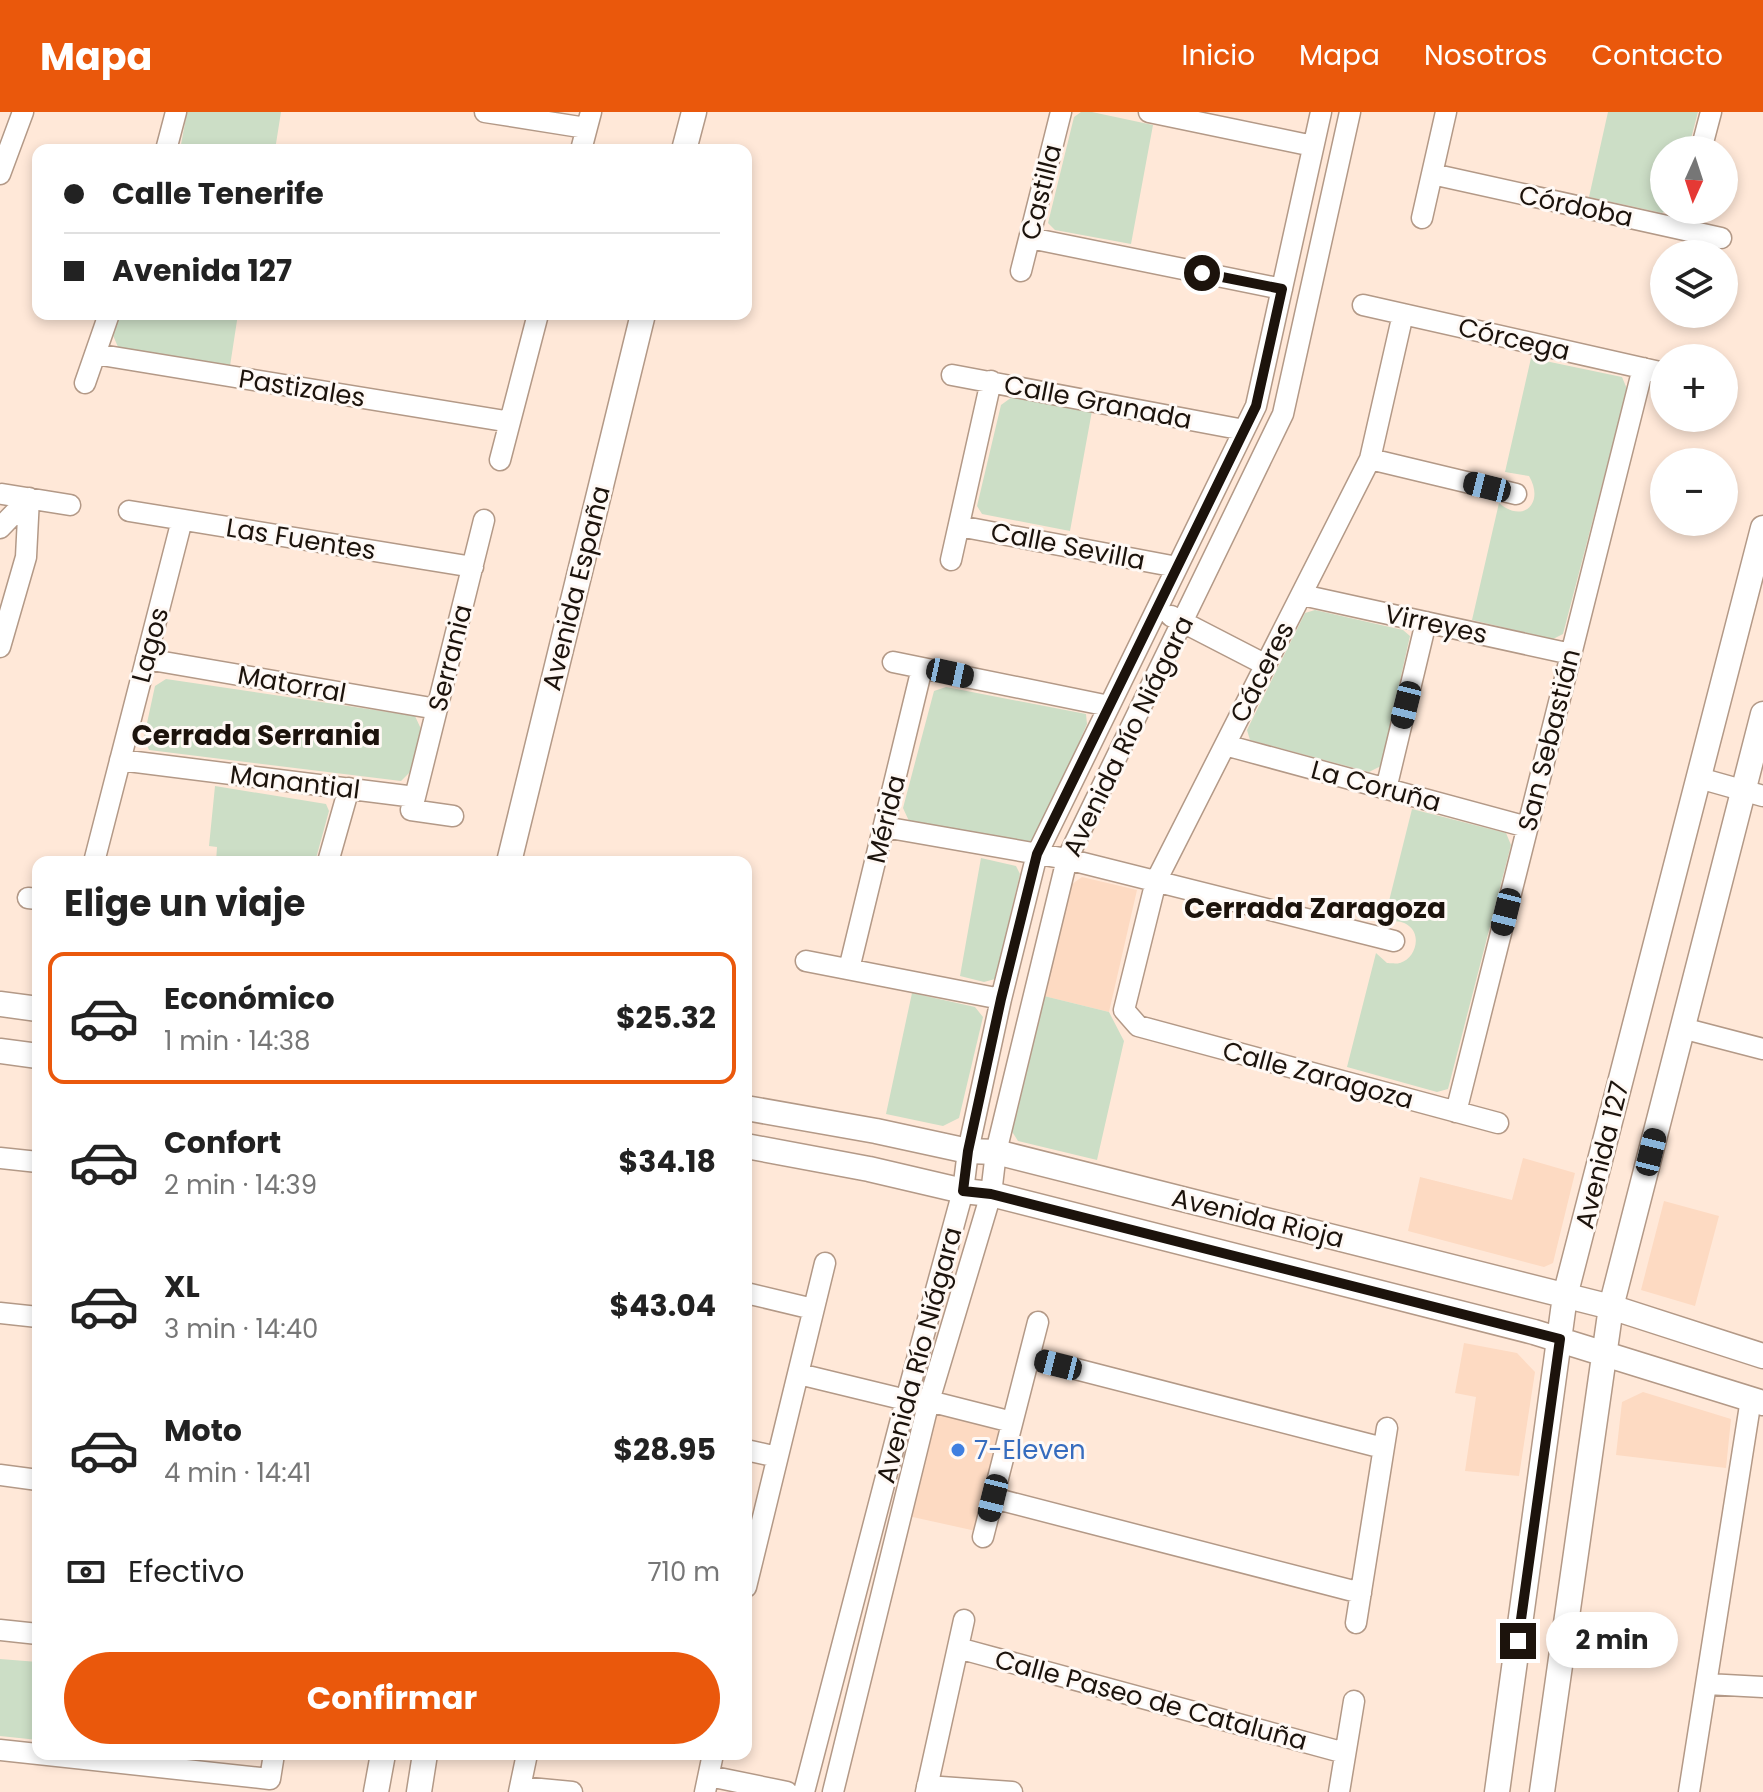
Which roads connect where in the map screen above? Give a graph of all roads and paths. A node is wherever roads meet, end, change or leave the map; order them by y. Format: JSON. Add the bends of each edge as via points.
{"nodes":[{"id":1,"x":23,"y":112,"type":"edge"},
{"id":2,"x":176,"y":112,"type":"edge"},
{"id":3,"x":485,"y":112,"type":"edge"},
{"id":4,"x":694,"y":112,"type":"edge"},
{"id":5,"x":1061,"y":112,"type":"edge"},
{"id":6,"x":1149,"y":112,"type":"edge"},
{"id":7,"x":1321,"y":112,"type":"edge"},
{"id":8,"x":1350,"y":112,"type":"edge"},
{"id":9,"x":1446,"y":112,"type":"edge"},
{"id":10,"x":1711,"y":112,"type":"edge"},
{"id":11,"x":588,"y":120,"type":"edge"},
{"id":12,"x":1705,"y":136,"type":"edge"},
{"id":13,"x":168,"y":144,"type":"edge"},
{"id":14,"x":582,"y":144,"type":"edge"},
{"id":15,"x":686,"y":144,"type":"edge"},
{"id":16,"x":1313,"y":146,"type":"junction"},
{"id":17,"x":0,"y":174,"type":"edge"},
{"id":18,"x":1432,"y":174,"type":"junction"},
{"id":19,"x":1650,"y":213,"type":"edge"},
{"id":20,"x":1422,"y":218,"type":"dead end"},
{"id":21,"x":1693,"y":224,"type":"edge"},
{"id":22,"x":1030,"y":238,"type":"junction"},
{"id":23,"x":1721,"y":238,"type":"dead end"},
{"id":24,"x":1021,"y":271,"type":"dead end"},
{"id":25,"x":1282,"y":289,"type":"junction"},
{"id":26,"x":1363,"y":305,"type":"dead end"},
{"id":27,"x":1403,"y":314,"type":"junction"},
{"id":28,"x":107,"y":320,"type":"edge"},
{"id":29,"x":536,"y":320,"type":"edge"},
{"id":30,"x":642,"y":320,"type":"edge"},
{"id":31,"x":95,"y":354,"type":"junction"},
{"id":32,"x":1643,"y":368,"type":"junction"},
{"id":33,"x":1650,"y":370,"type":"edge"},
{"id":34,"x":952,"y":375,"type":"dead end"},
{"id":35,"x":991,"y":381,"type":"junction"},
{"id":36,"x":85,"y":383,"type":"dead end"},
{"id":37,"x":510,"y":422,"type":"junction"},
{"id":38,"x":1244,"y":430,"type":"junction"},
{"id":39,"x":1370,"y":459,"type":"junction"},
{"id":40,"x":500,"y":460,"type":"dead end"},
{"id":41,"x":2,"y":494,"type":"dead end"},
{"id":42,"x":1516,"y":494,"type":"dead end"},
{"id":43,"x":29,"y":498,"type":"junction"},
{"id":44,"x":70,"y":505,"type":"dead end"},
{"id":45,"x":129,"y":511,"type":"dead end"},
{"id":46,"x":182,"y":520,"type":"junction"},
{"id":47,"x":484,"y":520,"type":"dead end"},
{"id":48,"x":959,"y":526,"type":"junction"},
{"id":49,"x":0,"y":528,"type":"edge"},
{"id":50,"x":1763,"y":528,"type":"edge"},
{"id":51,"x":951,"y":560,"type":"dead end"},
{"id":52,"x":473,"y":567,"type":"junction"},
{"id":53,"x":1177,"y":567,"type":"junction"},
{"id":54,"x":1302,"y":595,"type":"junction"},
{"id":55,"x":1157,"y":609,"type":"junction"},
{"id":56,"x":1182,"y":622,"type":"junction"},
{"id":57,"x":1426,"y":622,"type":"junction"},
{"id":58,"x":0,"y":647,"type":"edge"},
{"id":59,"x":1571,"y":654,"type":"junction"},
{"id":60,"x":146,"y":659,"type":"junction"},
{"id":61,"x":893,"y":662,"type":"dead end"},
{"id":62,"x":1266,"y":665,"type":"junction"},
{"id":63,"x":922,"y":668,"type":"junction"},
{"id":64,"x":1109,"y":706,"type":"junction"},
{"id":65,"x":437,"y":709,"type":"junction"},
{"id":66,"x":1763,"y":714,"type":"edge"},
{"id":67,"x":1225,"y":745,"type":"junction"},
{"id":68,"x":120,"y":760,"type":"junction"},
{"id":69,"x":1699,"y":778,"type":"junction"},
{"id":70,"x":349,"y":788,"type":"junction"},
{"id":71,"x":1386,"y":789,"type":"junction"},
{"id":72,"x":1753,"y":794,"type":"edge"},
{"id":73,"x":415,"y":797,"type":"junction"},
{"id":74,"x":453,"y":816,"type":"dead end"},
{"id":75,"x":884,"y":827,"type":"junction"},
{"id":76,"x":1527,"y":827,"type":"junction"},
{"id":77,"x":1037,"y":854,"type":"junction"},
{"id":78,"x":96,"y":856,"type":"edge"},
{"id":79,"x":330,"y":856,"type":"edge"},
{"id":80,"x":510,"y":856,"type":"edge"},
{"id":81,"x":1067,"y":859,"type":"junction"},
{"id":82,"x":1156,"y":881,"type":"junction"},
{"id":83,"x":1394,"y":941,"type":"dead end"},
{"id":84,"x":806,"y":961,"type":"dead end"},
{"id":85,"x":849,"y":969,"type":"junction"},
{"id":86,"x":1001,"y":999,"type":"junction"},
{"id":87,"x":0,"y":1004,"type":"edge"},
{"id":88,"x":32,"y":1008,"type":"edge"},
{"id":89,"x":1138,"y":1026,"type":"joint"},
{"id":90,"x":1682,"y":1028,"type":"junction"},
{"id":91,"x":1763,"y":1049,"type":"edge"},
{"id":92,"x":0,"y":1051,"type":"edge"},
{"id":93,"x":32,"y":1055,"type":"edge"},
{"id":94,"x":752,"y":1109,"type":"edge"},
{"id":95,"x":1456,"y":1112,"type":"junction"},
{"id":96,"x":792,"y":1117,"type":"junction"},
{"id":97,"x":1498,"y":1123,"type":"dead end"},
{"id":98,"x":876,"y":1131,"type":"junction"},
{"id":99,"x":752,"y":1147,"type":"edge"},
{"id":100,"x":968,"y":1151,"type":"junction"},
{"id":101,"x":996,"y":1152,"type":"junction"},
{"id":102,"x":786,"y":1154,"type":"junction"},
{"id":103,"x":0,"y":1158,"type":"edge"},
{"id":104,"x":32,"y":1161,"type":"edge"},
{"id":105,"x":869,"y":1169,"type":"junction"},
{"id":106,"x":963,"y":1191,"type":"junction"},
{"id":107,"x":991,"y":1194,"type":"junction"},
{"id":108,"x":825,"y":1263,"type":"dead end"},
{"id":109,"x":752,"y":1294,"type":"edge"},
{"id":110,"x":1565,"y":1296,"type":"junction"},
{"id":111,"x":1611,"y":1307,"type":"junction"},
{"id":112,"x":813,"y":1309,"type":"junction"},
{"id":113,"x":0,"y":1313,"type":"edge"},
{"id":114,"x":32,"y":1316,"type":"edge"},
{"id":115,"x":1038,"y":1322,"type":"dead end"},
{"id":116,"x":1560,"y":1339,"type":"junction"},
{"id":117,"x":1604,"y":1352,"type":"junction"},
{"id":118,"x":1763,"y":1356,"type":"edge"},
{"id":119,"x":1029,"y":1357,"type":"junction"},
{"id":120,"x":799,"y":1374,"type":"junction"},
{"id":121,"x":906,"y":1400,"type":"junction"},
{"id":122,"x":929,"y":1401,"type":"junction"},
{"id":123,"x":1757,"y":1401,"type":"edge"},
{"id":124,"x":1012,"y":1422,"type":"junction"},
{"id":125,"x":1387,"y":1428,"type":"dead end"},
{"id":126,"x":1383,"y":1448,"type":"junction"},
{"id":127,"x":752,"y":1451,"type":"edge"},
{"id":128,"x":777,"y":1457,"type":"junction"},
{"id":129,"x":0,"y":1475,"type":"edge"},
{"id":130,"x":32,"y":1479,"type":"edge"},
{"id":131,"x":993,"y":1498,"type":"junction"},
{"id":132,"x":983,"y":1537,"type":"dead end"},
{"id":133,"x":752,"y":1562,"type":"edge"},
{"id":134,"x":1361,"y":1593,"type":"junction"},
{"id":135,"x":964,"y":1620,"type":"dead end"},
{"id":136,"x":1356,"y":1623,"type":"dead end"},
{"id":137,"x":0,"y":1630,"type":"edge"},
{"id":138,"x":32,"y":1633,"type":"edge"},
{"id":139,"x":958,"y":1648,"type":"junction"},
{"id":140,"x":1707,"y":1684,"type":"junction"},
{"id":141,"x":1763,"y":1687,"type":"edge"},
{"id":142,"x":1354,"y":1701,"type":"dead end"},
{"id":143,"x":0,"y":1750,"type":"edge"},
{"id":144,"x":32,"y":1753,"type":"edge"},
{"id":145,"x":1345,"y":1753,"type":"junction"},
{"id":146,"x":93,"y":1760,"type":"edge"},
{"id":147,"x":273,"y":1760,"type":"edge"},
{"id":148,"x":382,"y":1760,"type":"edge"},
{"id":149,"x":424,"y":1760,"type":"edge"},
{"id":150,"x":526,"y":1760,"type":"edge"},
{"id":151,"x":712,"y":1760,"type":"edge"},
{"id":152,"x":707,"y":1784,"type":"edge"},
{"id":153,"x":926,"y":1789,"type":"edge"},
{"id":154,"x":520,"y":1790,"type":"edge"},
{"id":155,"x":376,"y":1792,"type":"edge"},
{"id":156,"x":419,"y":1792,"type":"edge"},
{"id":157,"x":572,"y":1792,"type":"edge"},
{"id":158,"x":787,"y":1792,"type":"edge"},
{"id":159,"x":804,"y":1792,"type":"edge"},
{"id":160,"x":833,"y":1792,"type":"edge"},
{"id":161,"x":1012,"y":1792,"type":"edge"},
{"id":162,"x":1339,"y":1792,"type":"edge"},
{"id":163,"x":1497,"y":1792,"type":"edge"},
{"id":164,"x":1542,"y":1792,"type":"edge"},
{"id":165,"x":1689,"y":1792,"type":"edge"}],
"edges":[{"from":1,"to":17,"type":"street"},
{"from":2,"to":13,"type":"street"},
{"from":3,"to":11,"type":"street"},
{"from":4,"to":15,"type":"main road"},
{"from":5,"to":22,"type":"street","name":"Castilla"},
{"from":6,"to":16,"type":"street"},
{"from":7,"to":16,"type":"street","name":"Avenida Río Niágara"},
{"from":8,"to":56,"type":"street","name":"Avenida Río Niágara","via":[[1283,414]]},
{"from":9,"to":18,"type":"street"},
{"from":10,"to":12,"type":"street"},
{"from":11,"to":14,"type":"street"},
{"from":16,"to":25,"type":"street","name":"Avenida Río Niágara"},
{"from":18,"to":19,"type":"street","name":"Córdoba"},
{"from":18,"to":20,"type":"street"},
{"from":21,"to":23,"type":"street","name":"Córdoba"},
{"from":22,"to":24,"type":"street","name":"Castilla"},
{"from":22,"to":25,"type":"street"},
{"from":25,"to":38,"type":"street","name":"Avenida Río Niágara","via":[[1256,406]]},
{"from":26,"to":27,"type":"street","name":"Córcega"},
{"from":27,"to":32,"type":"street","name":"Córcega"},
{"from":27,"to":39,"type":"street","name":"Cáceres"},
{"from":28,"to":31,"type":"street"},
{"from":29,"to":37,"type":"street"},
{"from":30,"to":80,"type":"main road","name":"Avenida España"},
{"from":31,"to":36,"type":"street"},
{"from":31,"to":37,"type":"street","name":"Pastizales"},
{"from":32,"to":33,"type":"street","name":"Córcega"},
{"from":32,"to":59,"type":"street","name":"San Sebastián"},
{"from":34,"to":35,"type":"street","name":"Calle Granada"},
{"from":35,"to":38,"type":"street","name":"Calle Granada"},
{"from":35,"to":48,"type":"street"},
{"from":37,"to":40,"type":"street"},
{"from":38,"to":53,"type":"street","name":"Avenida Río Niágara"},
{"from":39,"to":42,"type":"street"},
{"from":39,"to":54,"type":"street","name":"Cáceres"},
{"from":41,"to":43,"type":"street"},
{"from":43,"to":44,"type":"street"},
{"from":43,"to":49,"type":"street"},
{"from":43,"to":58,"type":"street","via":[[26,557]]},
{"from":45,"to":46,"type":"street","name":"Las Fuentes"},
{"from":46,"to":52,"type":"street","name":"Las Fuentes"},
{"from":46,"to":60,"type":"street","name":"Lagos"},
{"from":47,"to":52,"type":"street","name":"Serrania"},
{"from":48,"to":51,"type":"street"},
{"from":48,"to":53,"type":"street","name":"Calle Sevilla"},
{"from":50,"to":69,"type":"main road","name":"Avenida 127"},
{"from":52,"to":65,"type":"street","name":"Serrania"},
{"from":53,"to":55,"type":"street","name":"Avenida Río Niágara"},
{"from":54,"to":57,"type":"street","name":"Virreyes"},
{"from":54,"to":62,"type":"street","name":"Cáceres"},
{"from":55,"to":56,"type":"street"},
{"from":55,"to":64,"type":"street","name":"Avenida Río Niágara"},
{"from":56,"to":62,"type":"street"},
{"from":56,"to":81,"type":"street","name":"Avenida Río Niágara"},
{"from":57,"to":59,"type":"street","name":"Virreyes"},
{"from":57,"to":71,"type":"street"},
{"from":59,"to":76,"type":"street","name":"San Sebastián"},
{"from":60,"to":65,"type":"street","name":"Matorral"},
{"from":60,"to":68,"type":"street","name":"Lagos"},
{"from":61,"to":63,"type":"street"},
{"from":62,"to":67,"type":"street","name":"Cáceres"},
{"from":63,"to":64,"type":"street"},
{"from":63,"to":75,"type":"street","name":"Mérida"},
{"from":64,"to":77,"type":"street","name":"Avenida Río Niágara"},
{"from":65,"to":73,"type":"street","name":"Serrania"},
{"from":66,"to":72,"type":"main road","name":"Avenida 127"},
{"from":67,"to":71,"type":"street","name":"La Coruña"},
{"from":67,"to":82,"type":"street","name":"Cáceres"},
{"from":68,"to":70,"type":"street","name":"Manantial"},
{"from":68,"to":78,"type":"street","name":"Lagos"},
{"from":69,"to":72,"type":"street"},
{"from":69,"to":110,"type":"main road","name":"Avenida 127"},
{"from":70,"to":73,"type":"street","name":"Manantial"},
{"from":70,"to":79,"type":"street"},
{"from":71,"to":76,"type":"street","name":"La Coruña"},
{"from":72,"to":90,"type":"main road","name":"Avenida 127"},
{"from":73,"to":74,"type":"street","name":"Manantial","via":[[411,810]]},
{"from":75,"to":77,"type":"street"},
{"from":75,"to":85,"type":"street","name":"Mérida"},
{"from":76,"to":95,"type":"street","name":"San Sebastián"},
{"from":77,"to":81,"type":"street"},
{"from":77,"to":86,"type":"street","name":"Avenida Río Niágara"},
{"from":81,"to":82,"type":"street"},
{"from":81,"to":101,"type":"street","name":"Avenida Río Niágara"},
{"from":82,"to":83,"type":"street"},
{"from":82,"to":89,"type":"street","name":"Cáceres","via":[[1124,1010]]},
{"from":84,"to":85,"type":"street"},
{"from":85,"to":86,"type":"street"},
{"from":86,"to":100,"type":"street","name":"Avenida Río Niágara"},
{"from":87,"to":88,"type":"main road"},
{"from":89,"to":95,"type":"street","name":"Calle Zaragoza"},
{"from":90,"to":91,"type":"street"},
{"from":90,"to":111,"type":"main road","name":"Avenida 127"},
{"from":92,"to":93,"type":"main road"},
{"from":94,"to":96,"type":"main road","name":"Avenida Rioja"},
{"from":95,"to":97,"type":"street","name":"Calle Zaragoza"},
{"from":96,"to":98,"type":"main road","name":"Avenida Rioja"},
{"from":96,"to":102,"type":"main road"},
{"from":98,"to":100,"type":"main road","name":"Avenida Rioja"},
{"from":98,"to":105,"type":"main road"},
{"from":99,"to":102,"type":"main road","name":"Avenida Rioja"},
{"from":100,"to":101,"type":"main road","name":"Avenida Rioja"},
{"from":100,"to":106,"type":"street","name":"Avenida Río Niágara"},
{"from":101,"to":107,"type":"street","name":"Avenida Río Niágara"},
{"from":101,"to":110,"type":"main road","name":"Avenida Rioja"},
{"from":102,"to":105,"type":"main road","name":"Avenida Rioja"},
{"from":103,"to":104,"type":"street"},
{"from":105,"to":106,"type":"main road","name":"Avenida Rioja"},
{"from":106,"to":107,"type":"main road","name":"Avenida Rioja"},
{"from":106,"to":121,"type":"street","name":"Avenida Río Niágara"},
{"from":107,"to":116,"type":"main road","name":"Avenida Rioja"},
{"from":107,"to":122,"type":"street","name":"Avenida Río Niágara"},
{"from":108,"to":112,"type":"street"},
{"from":109,"to":112,"type":"street"},
{"from":110,"to":111,"type":"main road","name":"Avenida Rioja"},
{"from":110,"to":116,"type":"main road","name":"Avenida 127"},
{"from":111,"to":117,"type":"main road","name":"Avenida 127"},
{"from":111,"to":118,"type":"main road","name":"Avenida Rioja"},
{"from":112,"to":120,"type":"street"},
{"from":113,"to":114,"type":"street"},
{"from":115,"to":119,"type":"street"},
{"from":116,"to":117,"type":"main road","name":"Avenida Rioja"},
{"from":116,"to":163,"type":"main road","name":"Avenida 127"},
{"from":117,"to":123,"type":"main road","name":"Avenida Rioja"},
{"from":117,"to":164,"type":"main road","name":"Avenida 127"},
{"from":119,"to":124,"type":"street"},
{"from":119,"to":126,"type":"street"},
{"from":120,"to":121,"type":"street"},
{"from":120,"to":128,"type":"street"},
{"from":121,"to":122,"type":"street"},
{"from":121,"to":159,"type":"street","name":"Avenida Río Niágara"},
{"from":122,"to":124,"type":"street"},
{"from":122,"to":160,"type":"street","name":"Avenida Río Niágara"},
{"from":123,"to":140,"type":"street"},
{"from":124,"to":131,"type":"street"},
{"from":125,"to":126,"type":"street"},
{"from":126,"to":134,"type":"street"},
{"from":127,"to":128,"type":"street"},
{"from":128,"to":133,"type":"street"},
{"from":129,"to":130,"type":"street"},
{"from":131,"to":132,"type":"street"},
{"from":131,"to":134,"type":"street"},
{"from":134,"to":136,"type":"street"},
{"from":135,"to":139,"type":"street","name":"Calle Paseo de Cataluña"},
{"from":137,"to":138,"type":"street"},
{"from":139,"to":145,"type":"street","name":"Calle Paseo de Cataluña"},
{"from":139,"to":153,"type":"street","name":"Calle Paseo de Cataluña"},
{"from":140,"to":141,"type":"street"},
{"from":140,"to":165,"type":"street"},
{"from":142,"to":145,"type":"street","name":"Calle Paseo de Cataluña"},
{"from":143,"to":144,"type":"street"},
{"from":145,"to":162,"type":"street","name":"Calle Paseo de Cataluña"},
{"from":146,"to":147,"type":"street","via":[[270,1779]]},
{"from":148,"to":155,"type":"main road"},
{"from":149,"to":156,"type":"main road"},
{"from":150,"to":154,"type":"street"},
{"from":151,"to":152,"type":"street"},
{"from":152,"to":158,"type":"street"},
{"from":153,"to":161,"type":"street","name":"Calle Paseo de Cataluña"},
{"from":154,"to":157,"type":"street"}]}
